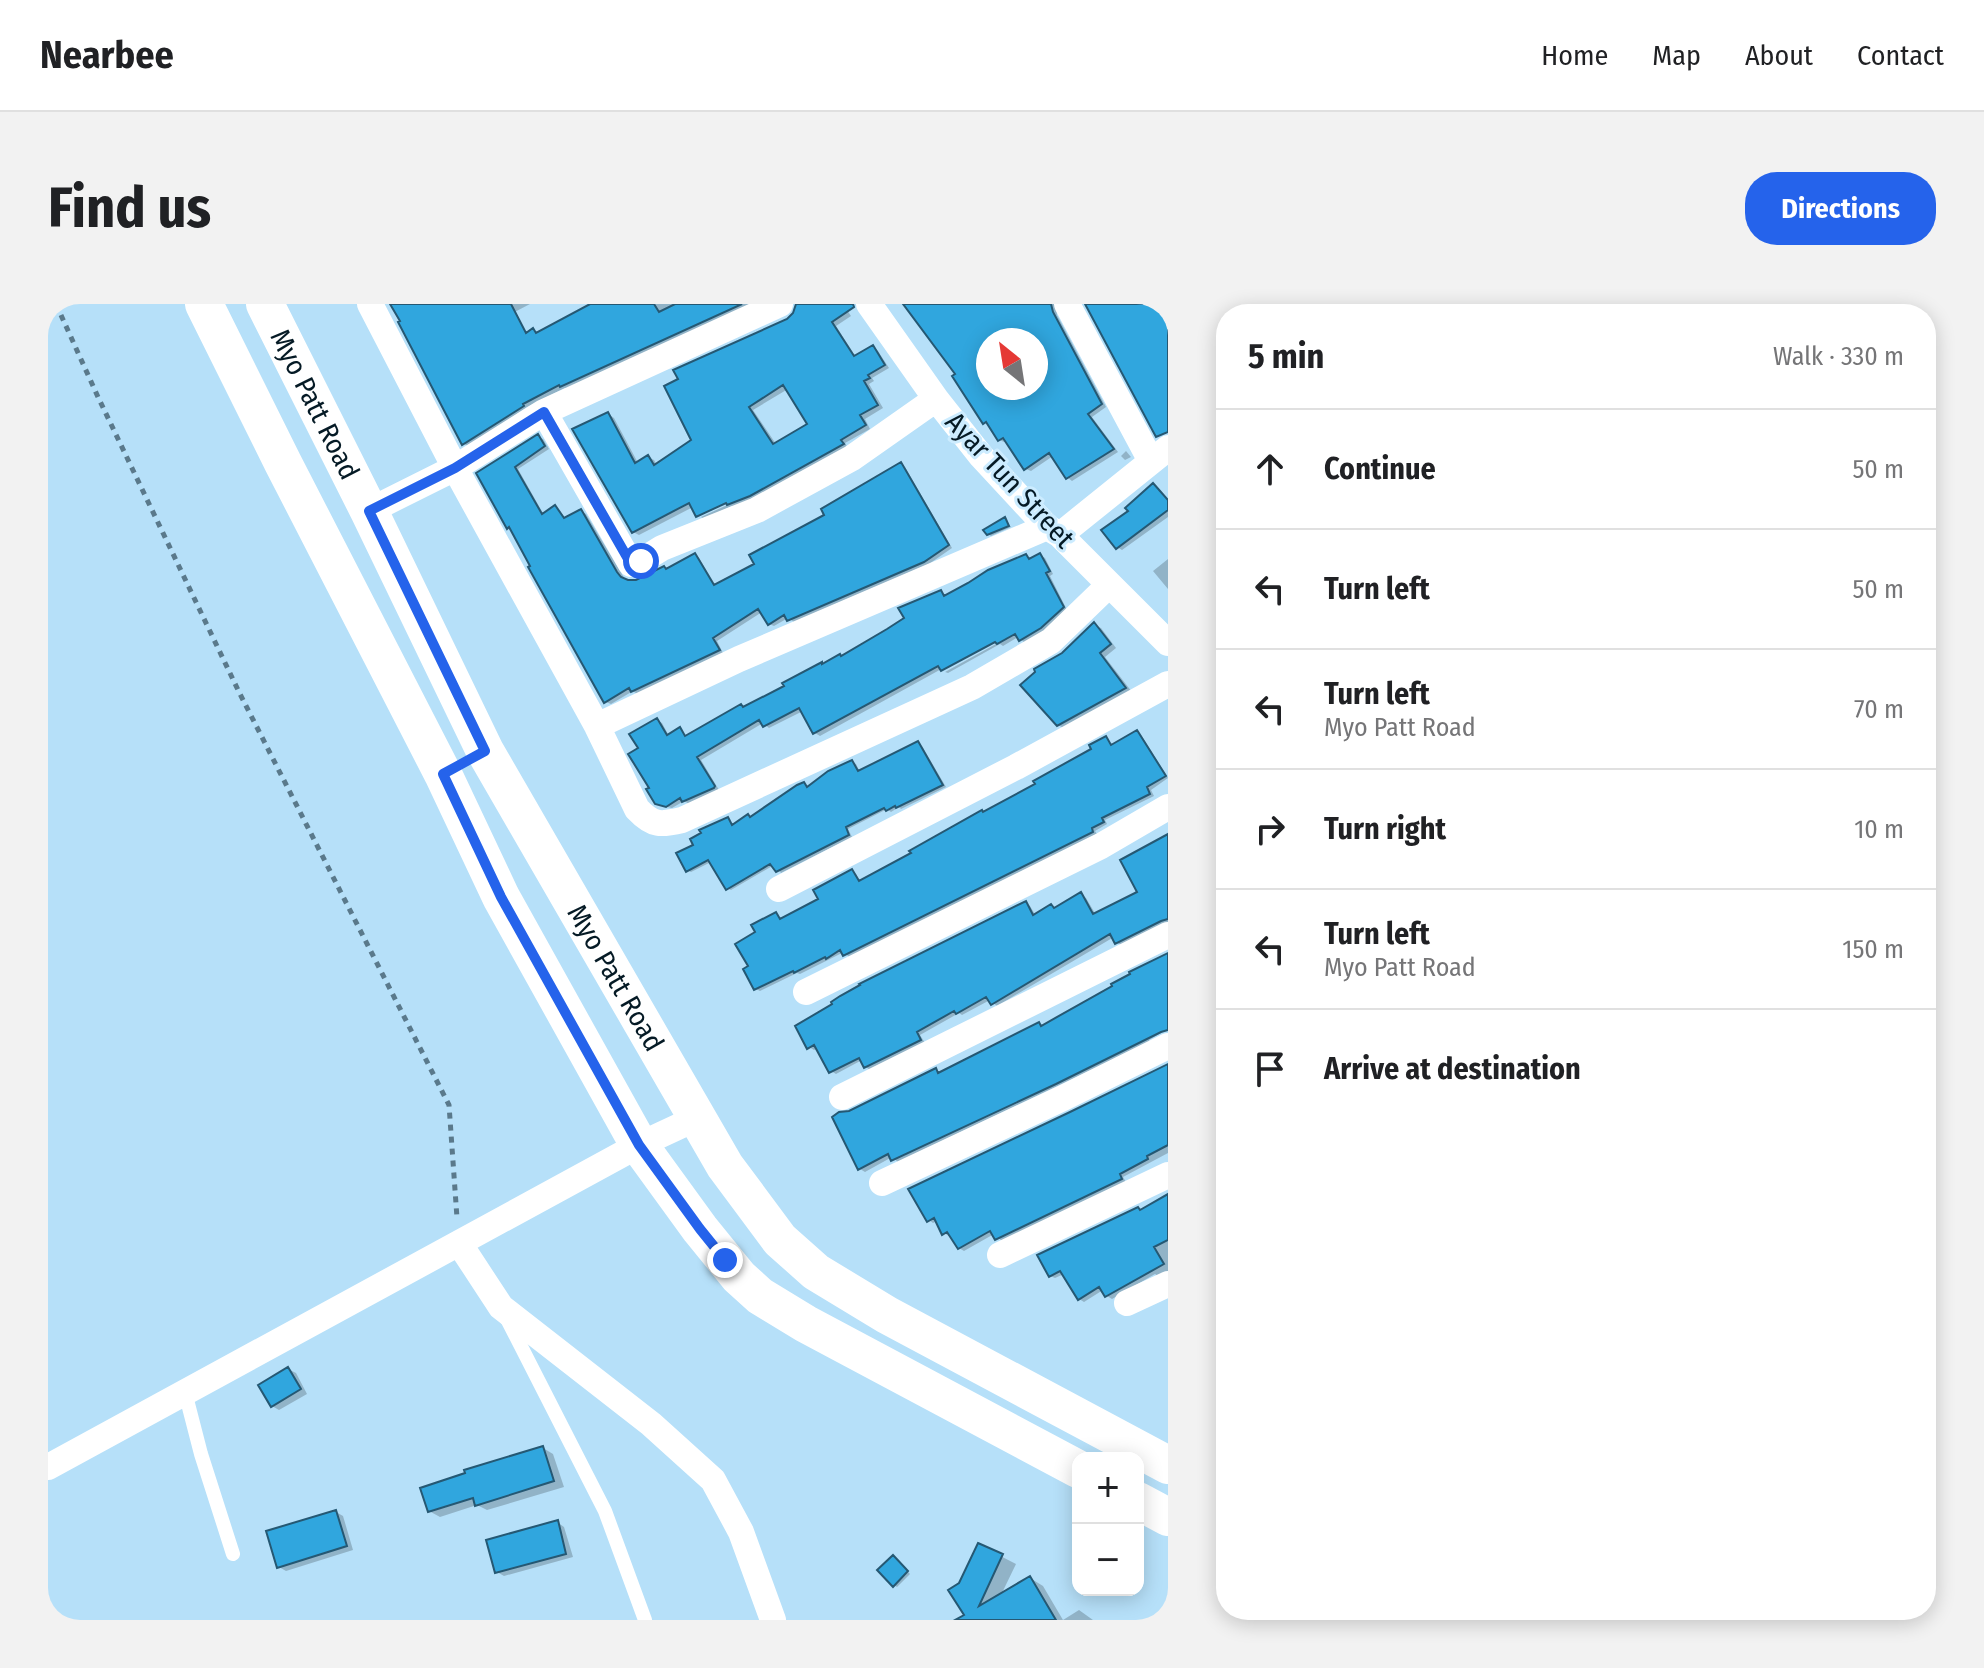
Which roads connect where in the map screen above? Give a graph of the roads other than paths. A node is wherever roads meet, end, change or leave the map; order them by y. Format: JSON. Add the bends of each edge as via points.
{"nodes":[{"id":1,"x":204,"y":304,"type":"edge"},
{"id":2,"x":265,"y":304,"type":"edge"},
{"id":3,"x":370,"y":304,"type":"edge"},
{"id":4,"x":780,"y":304,"type":"edge"},
{"id":5,"x":869,"y":304,"type":"edge"},
{"id":6,"x":1067,"y":304,"type":"edge"},
{"id":7,"x":936,"y":399,"type":"junction"},
{"id":8,"x":544,"y":412,"type":"junction"},
{"id":9,"x":1159,"y":454,"type":"edge"},
{"id":10,"x":455,"y":468,"type":"junction"},
{"id":11,"x":369,"y":511,"type":"junction"},
{"id":12,"x":1053,"y":531,"type":"junction"},
{"id":13,"x":1109,"y":585,"type":"junction"},
{"id":14,"x":1168,"y":643,"type":"edge"},
{"id":15,"x":1168,"y":684,"type":"edge"},
{"id":16,"x":597,"y":726,"type":"junction"},
{"id":17,"x":485,"y":751,"type":"junction"},
{"id":18,"x":443,"y":774,"type":"junction"},
{"id":19,"x":1168,"y":807,"type":"edge"},
{"id":20,"x":779,"y":889,"type":"dead end"},
{"id":21,"x":1168,"y":935,"type":"edge"},
{"id":22,"x":806,"y":992,"type":"dead end"},
{"id":23,"x":1168,"y":1046,"type":"edge"},
{"id":24,"x":842,"y":1097,"type":"dead end"},
{"id":25,"x":697,"y":1118,"type":"junction"},
{"id":26,"x":639,"y":1145,"type":"junction"},
{"id":27,"x":1168,"y":1175,"type":"edge"},
{"id":28,"x":882,"y":1183,"type":"dead end"},
{"id":29,"x":459,"y":1243,"type":"junction"},
{"id":30,"x":1000,"y":1255,"type":"dead end"},
{"id":31,"x":1168,"y":1284,"type":"edge"},
{"id":32,"x":1127,"y":1303,"type":"dead end"},
{"id":33,"x":501,"y":1307,"type":"junction"},
{"id":34,"x":887,"y":1315,"type":"junction"},
{"id":35,"x":866,"y":1356,"type":"junction"},
{"id":36,"x":185,"y":1392,"type":"junction"},
{"id":37,"x":1168,"y":1465,"type":"edge"},
{"id":38,"x":1072,"y":1466,"type":"edge"},
{"id":39,"x":48,"y":1467,"type":"edge"},
{"id":40,"x":1144,"y":1504,"type":"edge"},
{"id":41,"x":1168,"y":1517,"type":"edge"},
{"id":42,"x":233,"y":1554,"type":"dead end"},
{"id":43,"x":645,"y":1620,"type":"edge"},
{"id":44,"x":773,"y":1620,"type":"edge"}],
"edges":[{"from":1,"to":18,"type":"main road","name":"Myo Patt Road"},
{"from":2,"to":11,"type":"main road","name":"Myo Patt Road"},
{"from":3,"to":10,"type":"street"},
{"from":4,"to":8,"type":"street"},
{"from":5,"to":7,"type":"street","name":"Ayar Tun Street"},
{"from":6,"to":9,"type":"street"},
{"from":7,"to":8,"type":"street","via":[[852,458],[757,510],[631,564]]},
{"from":7,"to":12,"type":"street","name":"Ayar Tun Street","via":[[981,456]]},
{"from":8,"to":10,"type":"street"},
{"from":9,"to":12,"type":"street"},
{"from":10,"to":11,"type":"street"},
{"from":10,"to":16,"type":"street"},
{"from":11,"to":17,"type":"main road","name":"Myo Patt Road"},
{"from":12,"to":13,"type":"street","name":"Ayar Tun Street"},
{"from":12,"to":16,"type":"street","via":[[739,659]]},
{"from":13,"to":14,"type":"street","name":"Ayar Tun Street"},
{"from":13,"to":16,"type":"street","via":[[1051,641],[972,687],[682,820],[662,825],[646,819]]},
{"from":15,"to":20,"type":"street"},
{"from":17,"to":18,"type":"main road"},
{"from":17,"to":25,"type":"main road","name":"Myo Patt Road"},
{"from":18,"to":26,"type":"main road","name":"Myo Patt Road","via":[[501,897]]},
{"from":19,"to":22,"type":"street","via":[[1101,846]]},
{"from":21,"to":24,"type":"street"},
{"from":23,"to":28,"type":"street"},
{"from":25,"to":26,"type":"street"},
{"from":25,"to":34,"type":"main road","name":"Myo Patt Road","via":[[780,1240],[816,1272]]},
{"from":26,"to":29,"type":"street"},
{"from":26,"to":35,"type":"main road","name":"Myo Patt Road","via":[[739,1277],[760,1296]]},
{"from":27,"to":30,"type":"street"},
{"from":29,"to":33,"type":"street"},
{"from":29,"to":36,"type":"street"},
{"from":31,"to":32,"type":"street"},
{"from":33,"to":43,"type":"lane","via":[[605,1511]]},
{"from":33,"to":44,"type":"street","via":[[651,1424],[713,1480],[741,1532]]},
{"from":34,"to":35,"type":"main road"},
{"from":34,"to":37,"type":"main road","name":"Myo Patt Road"},
{"from":35,"to":38,"type":"main road","name":"Myo Patt Road"},
{"from":36,"to":39,"type":"street"},
{"from":36,"to":42,"type":"lane"},
{"from":40,"to":41,"type":"main road"}]}
